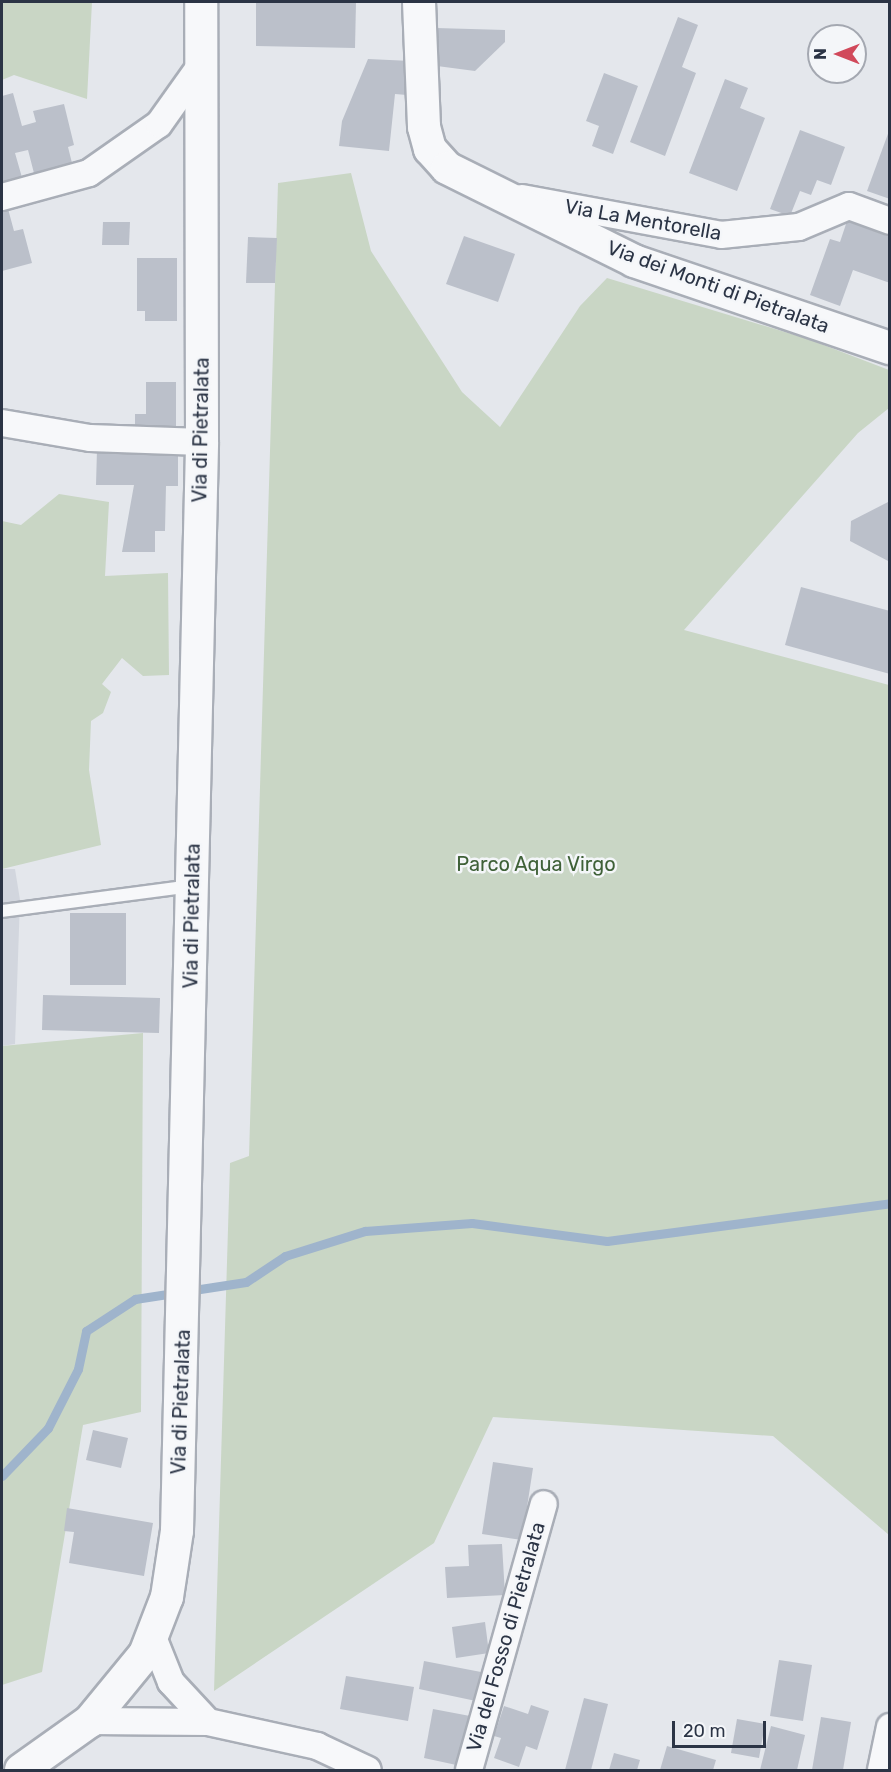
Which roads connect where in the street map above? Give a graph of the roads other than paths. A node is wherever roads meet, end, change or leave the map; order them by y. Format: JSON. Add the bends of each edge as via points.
{"nodes":[{"id":1,"x":201,"y":2,"type":"edge"},
{"id":2,"x":419,"y":2,"type":"edge"},
{"id":3,"x":201,"y":65,"type":"junction"},
{"id":4,"x":498,"y":194,"type":"junction"},
{"id":5,"x":2,"y":198,"type":"edge"},
{"id":6,"x":890,"y":221,"type":"edge"},
{"id":7,"x":890,"y":348,"type":"edge"},
{"id":8,"x":2,"y":423,"type":"edge"},
{"id":9,"x":202,"y":442,"type":"junction"},
{"id":10,"x":193,"y":886,"type":"junction"},
{"id":11,"x":2,"y":911,"type":"edge"},
{"id":12,"x":544,"y":1504,"type":"dead end"},
{"id":13,"x":153,"y":1637,"type":"junction"},
{"id":14,"x":90,"y":1721,"type":"junction"},
{"id":15,"x":208,"y":1722,"type":"junction"},
{"id":16,"x":890,"y":1727,"type":"edge"},
{"id":17,"x":21,"y":1770,"type":"edge"},
{"id":18,"x":368,"y":1770,"type":"edge"},
{"id":19,"x":469,"y":1770,"type":"edge"},
{"id":20,"x":881,"y":1770,"type":"edge"}],
"edges":[{"from":1,"to":3,"type":"street","name":"Via di Pietralata"},
{"from":2,"to":4,"type":"street","name":"Via dei Monti di Pietralata","via":[[424,127],[430,149],[447,168]]},
{"from":3,"to":5,"type":"street","via":[[159,124],[89,173]]},
{"from":3,"to":9,"type":"street","name":"Via di Pietralata"},
{"from":4,"to":6,"type":"street","name":"Via La Mentorella","via":[[703,234],[771,232],[825,219],[849,206]]},
{"from":4,"to":7,"type":"street","name":"Via dei Monti di Pietralata","via":[[633,261]]},
{"from":8,"to":9,"type":"street","via":[[90,438]]},
{"from":9,"to":10,"type":"street","name":"Via di Pietralata"},
{"from":10,"to":11,"type":"lane"},
{"from":10,"to":13,"type":"street","name":"Via di Pietralata","via":[[177,1531],[167,1597]]},
{"from":12,"to":19,"type":"street","name":"Via del Fosso di Pietralata"},
{"from":13,"to":14,"type":"street","name":"Via di Pietralata","via":[[127,1680]]},
{"from":13,"to":15,"type":"street","via":[[171,1682]]},
{"from":14,"to":15,"type":"street"},
{"from":14,"to":17,"type":"street","name":"Via di Pietralata"},
{"from":15,"to":18,"type":"street","via":[[317,1746]]},
{"from":16,"to":20,"type":"street"}]}
